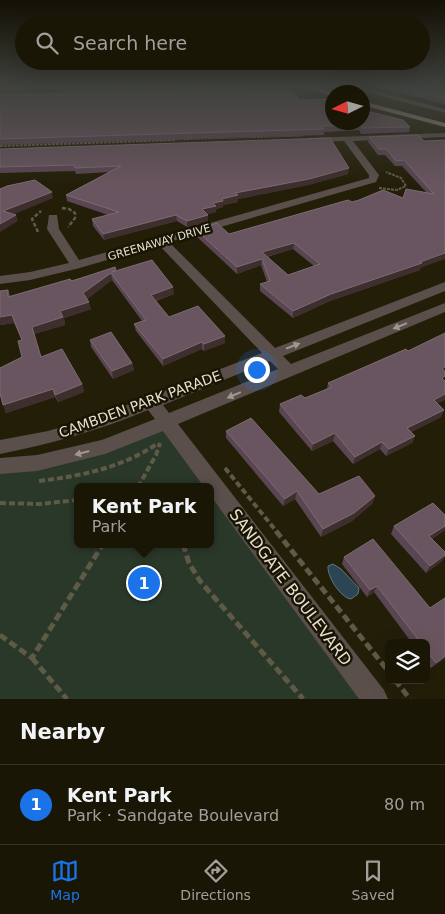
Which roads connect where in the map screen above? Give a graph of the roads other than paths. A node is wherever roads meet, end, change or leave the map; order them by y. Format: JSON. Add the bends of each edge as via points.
{"nodes":[{"id":1,"x":426,"y":120,"type":"edge"},
{"id":2,"x":445,"y":125,"type":"edge"},
{"id":3,"x":445,"y":135,"type":"edge"},
{"id":4,"x":303,"y":138,"type":"edge"},
{"id":5,"x":347,"y":139,"type":"junction"},
{"id":6,"x":374,"y":179,"type":"junction"},
{"id":7,"x":386,"y":182,"type":"dead end"},
{"id":8,"x":53,"y":217,"type":"dead end"},
{"id":9,"x":162,"y":241,"type":"junction"},
{"id":10,"x":76,"y":265,"type":"junction"},
{"id":11,"x":0,"y":280,"type":"edge"},
{"id":12,"x":445,"y":286,"type":"edge"},
{"id":13,"x":445,"y":307,"type":"edge"},
{"id":14,"x":273,"y":354,"type":"junction"},
{"id":15,"x":289,"y":371,"type":"junction"},
{"id":16,"x":152,"y":403,"type":"junction"},
{"id":17,"x":163,"y":433,"type":"junction"},
{"id":18,"x":0,"y":447,"type":"edge"},
{"id":19,"x":0,"y":466,"type":"edge"},
{"id":20,"x":203,"y":483,"type":"edge"},
{"id":21,"x":214,"y":497,"type":"edge"},
{"id":22,"x":375,"y":699,"type":"edge"}],
"edges":[{"from":1,"to":2,"type":"main road"},
{"from":3,"to":5,"type":"street"},
{"from":4,"to":5,"type":"street"},
{"from":5,"to":6,"type":"street","via":[[374,174]]},
{"from":6,"to":7,"type":"street"},
{"from":6,"to":9,"type":"street","name":"GREENAWAY DRIVE"},
{"from":8,"to":10,"type":"street","via":[[53,229]]},
{"from":9,"to":10,"type":"street","name":"GREENAWAY DRIVE"},
{"from":9,"to":14,"type":"street"},
{"from":10,"to":11,"type":"street","name":"GREENAWAY DRIVE"},
{"from":14,"to":12,"type":"street","name":"CAMBDEN PARK PARADE","one_way":true},
{"from":13,"to":15,"type":"street","name":"CAMBDEN PARK PARADE","one_way":true},
{"from":14,"to":15,"type":"street"},
{"from":14,"to":16,"type":"street","name":"CAMBDEN PARK PARADE"},
{"from":15,"to":17,"type":"street","name":"CAMBDEN PARK PARADE","one_way":true},
{"from":16,"to":17,"type":"street","name":"SANDGATE BOULEVARD"},
{"from":16,"to":18,"type":"street","name":"CAMBDEN PARK PARADE","via":[[67,433]]},
{"from":17,"to":19,"type":"street","name":"CAMBDEN PARK PARADE","one_way":true,"via":[[82,454]]},
{"from":17,"to":20,"type":"street","name":"SANDGATE BOULEVARD"},
{"from":21,"to":22,"type":"street","name":"SANDGATE BOULEVARD"}]}
